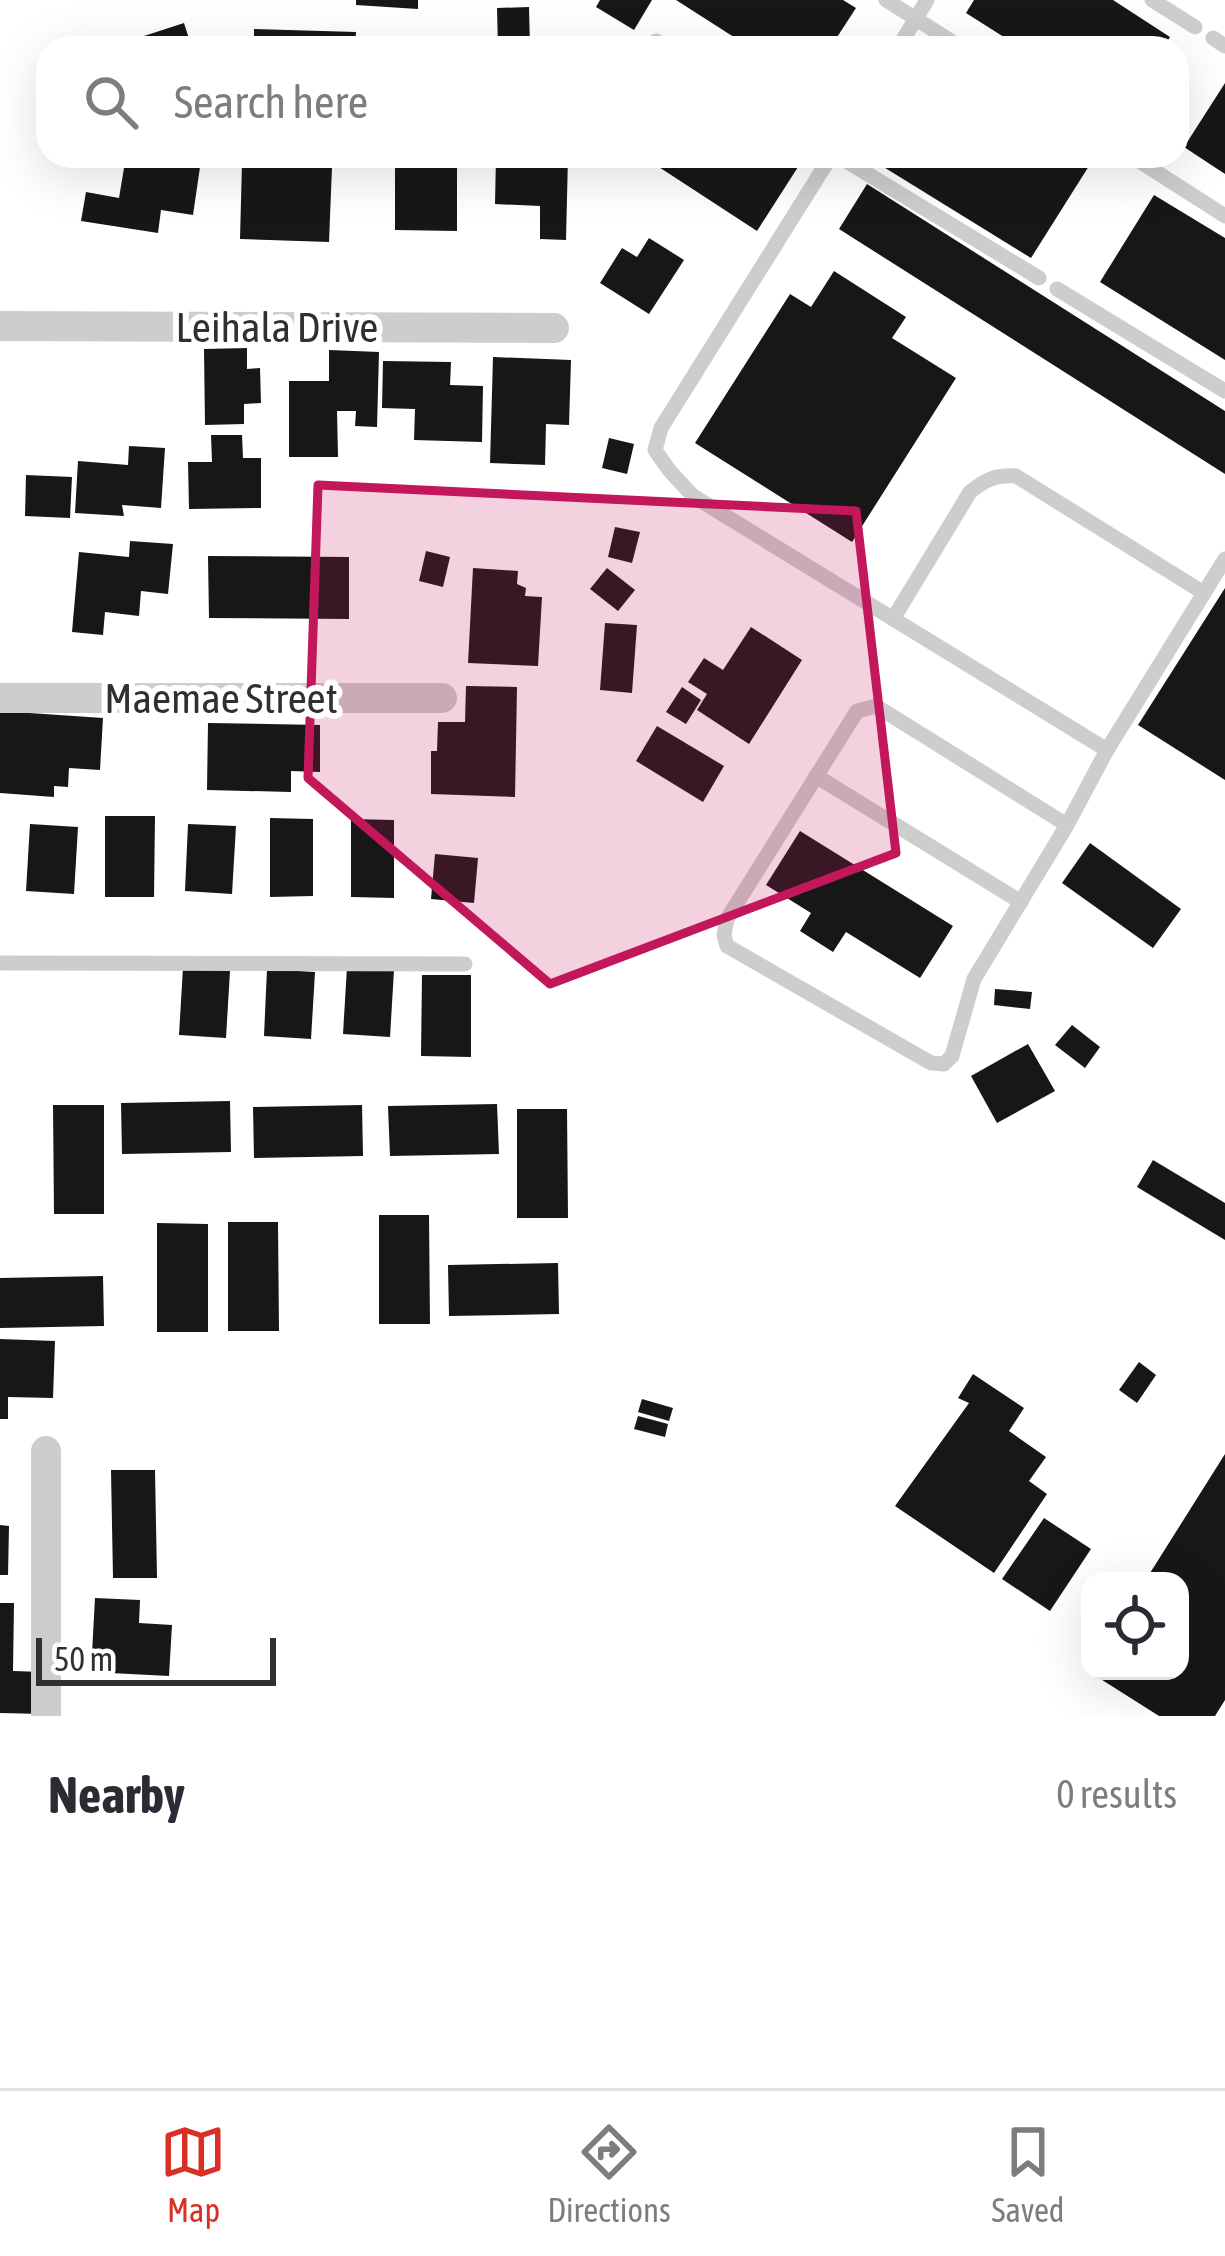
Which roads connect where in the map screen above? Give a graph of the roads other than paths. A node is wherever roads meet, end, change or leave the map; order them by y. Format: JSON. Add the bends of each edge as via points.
{"nodes":[{"id":1,"x":886,"y":0,"type":"edge"},
{"id":2,"x":928,"y":0,"type":"edge"},
{"id":3,"x":1152,"y":0,"type":"edge"},
{"id":4,"x":916,"y":19,"type":"junction"},
{"id":5,"x":1195,"y":27,"type":"dead end"},
{"id":6,"x":905,"y":36,"type":"edge"},
{"id":7,"x":943,"y":36,"type":"edge"},
{"id":8,"x":826,"y":168,"type":"edge"},
{"id":9,"x":854,"y":168,"type":"edge"},
{"id":10,"x":1150,"y":168,"type":"edge"},
{"id":11,"x":1225,"y":216,"type":"edge"},
{"id":12,"x":1039,"y":278,"type":"dead end"},
{"id":13,"x":1058,"y":289,"type":"dead end"},
{"id":14,"x":0,"y":326,"type":"edge"},
{"id":15,"x":554,"y":328,"type":"dead end"},
{"id":16,"x":1225,"y":391,"type":"edge"},
{"id":17,"x":1225,"y":559,"type":"edge"},
{"id":18,"x":1204,"y":593,"type":"junction"},
{"id":19,"x":893,"y":619,"type":"junction"},
{"id":20,"x":0,"y":698,"type":"edge"},
{"id":21,"x":442,"y":698,"type":"dead end"},
{"id":22,"x":1107,"y":750,"type":"junction"},
{"id":23,"x":816,"y":776,"type":"junction"},
{"id":24,"x":1067,"y":825,"type":"junction"},
{"id":25,"x":1021,"y":902,"type":"junction"},
{"id":26,"x":0,"y":963,"type":"edge"},
{"id":27,"x":465,"y":964,"type":"dead end"},
{"id":28,"x":46,"y":1450,"type":"dead end"},
{"id":29,"x":46,"y":1716,"type":"edge"}],
"edges":[{"from":1,"to":4,"type":"lane"},
{"from":2,"to":4,"type":"lane"},
{"from":3,"to":5,"type":"lane"},
{"from":4,"to":6,"type":"lane"},
{"from":4,"to":7,"type":"lane"},
{"from":8,"to":19,"type":"lane","via":[[661,428],[656,450],[693,496]]},
{"from":9,"to":12,"type":"lane"},
{"from":10,"to":11,"type":"lane"},
{"from":13,"to":16,"type":"lane"},
{"from":14,"to":15,"type":"street","name":"Leihala Drive"},
{"from":17,"to":18,"type":"lane"},
{"from":18,"to":19,"type":"lane","via":[[1016,476],[1000,475],[970,491]]},
{"from":18,"to":22,"type":"lane"},
{"from":19,"to":22,"type":"lane"},
{"from":20,"to":21,"type":"street","name":"Maemae Street"},
{"from":22,"to":24,"type":"lane"},
{"from":23,"to":24,"type":"lane","via":[[857,710],[876,706]]},
{"from":23,"to":25,"type":"lane"},
{"from":23,"to":25,"type":"lane","via":[[727,919],[727,946],[944,1064],[974,980]]},
{"from":24,"to":25,"type":"lane"},
{"from":26,"to":27,"type":"lane"},
{"from":28,"to":29,"type":"street"}]}
